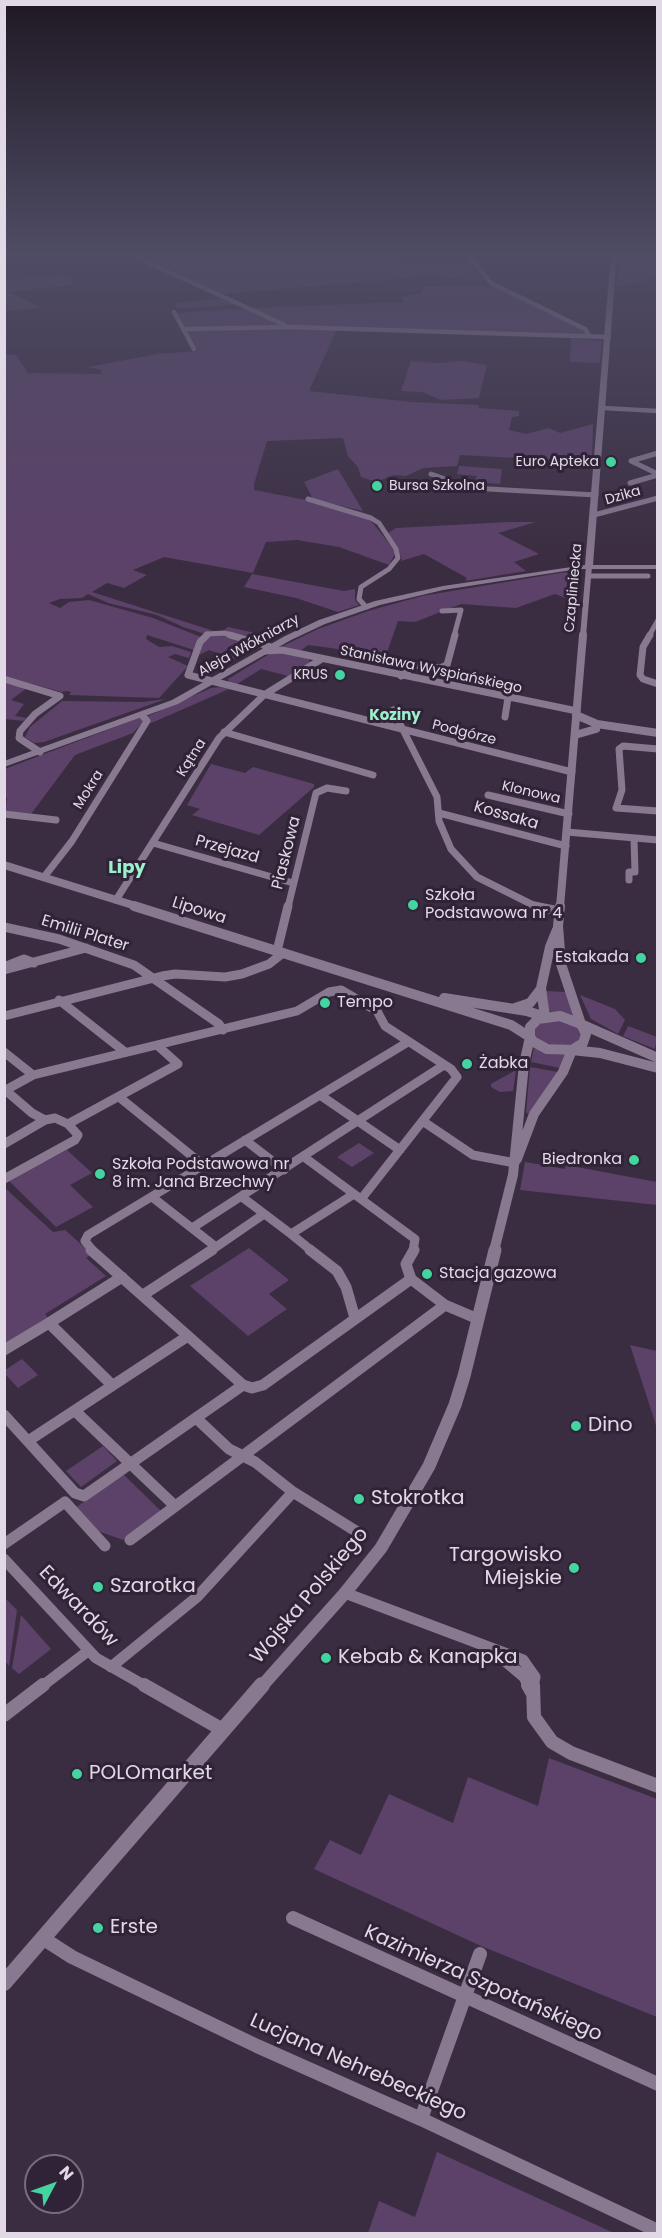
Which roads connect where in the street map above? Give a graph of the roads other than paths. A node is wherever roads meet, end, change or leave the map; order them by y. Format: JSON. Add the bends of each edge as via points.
{"nodes":[{"id":1,"x":607,"y":357,"type":"edge"},
{"id":2,"x":603,"y":408,"type":"junction"},
{"id":3,"x":657,"y":411,"type":"edge"},
{"id":4,"x":657,"y":453,"type":"edge"},
{"id":5,"x":431,"y":474,"type":"dead end"},
{"id":6,"x":657,"y":475,"type":"edge"},
{"id":7,"x":630,"y":483,"type":"dead end"},
{"id":8,"x":596,"y":495,"type":"junction"},
{"id":9,"x":657,"y":498,"type":"edge"},
{"id":10,"x":308,"y":500,"type":"dead end"},
{"id":11,"x":594,"y":515,"type":"junction"},
{"id":12,"x":589,"y":566,"type":"junction"},
{"id":13,"x":657,"y":567,"type":"edge"},
{"id":14,"x":548,"y":572,"type":"junction"},
{"id":15,"x":589,"y":576,"type":"junction"},
{"id":16,"x":648,"y":576,"type":"dead end"},
{"id":17,"x":366,"y":607,"type":"junction"},
{"id":18,"x":442,"y":611,"type":"dead end"},
{"id":19,"x":657,"y":620,"type":"edge"},
{"id":20,"x":649,"y":634,"type":"junction"},
{"id":21,"x":657,"y":638,"type":"edge"},
{"id":22,"x":271,"y":646,"type":"junction"},
{"id":23,"x":281,"y":646,"type":"junction"},
{"id":24,"x":263,"y":651,"type":"junction"},
{"id":25,"x":320,"y":660,"type":"junction"},
{"id":26,"x":401,"y":676,"type":"junction"},
{"id":27,"x":4,"y":679,"type":"edge"},
{"id":28,"x":212,"y":682,"type":"junction"},
{"id":29,"x":657,"y":684,"type":"edge"},
{"id":30,"x":264,"y":695,"type":"junction"},
{"id":31,"x":508,"y":698,"type":"junction"},
{"id":32,"x":393,"y":710,"type":"dead end"},
{"id":33,"x":577,"y":713,"type":"junction"},
{"id":34,"x":142,"y":715,"type":"junction"},
{"id":35,"x":505,"y":717,"type":"dead end"},
{"id":36,"x":576,"y":724,"type":"junction"},
{"id":37,"x":597,"y":726,"type":"junction"},
{"id":38,"x":401,"y":730,"type":"junction"},
{"id":39,"x":224,"y":732,"type":"junction"},
{"id":40,"x":657,"y":733,"type":"edge"},
{"id":41,"x":575,"y":735,"type":"junction"},
{"id":42,"x":657,"y":749,"type":"edge"},
{"id":43,"x":40,"y":752,"type":"junction"},
{"id":44,"x":4,"y":764,"type":"edge"},
{"id":45,"x":572,"y":772,"type":"junction"},
{"id":46,"x":373,"y":775,"type":"dead end"},
{"id":47,"x":346,"y":791,"type":"dead end"},
{"id":48,"x":488,"y":795,"type":"dead end"},
{"id":49,"x":657,"y":811,"type":"edge"},
{"id":50,"x":439,"y":813,"type":"junction"},
{"id":51,"x":4,"y":814,"type":"edge"},
{"id":52,"x":569,"y":814,"type":"junction"},
{"id":53,"x":56,"y":820,"type":"dead end"},
{"id":54,"x":567,"y":832,"type":"junction"},
{"id":55,"x":634,"y":839,"type":"junction"},
{"id":56,"x":657,"y":840,"type":"edge"},
{"id":57,"x":153,"y":843,"type":"junction"},
{"id":58,"x":566,"y":846,"type":"junction"},
{"id":59,"x":4,"y":865,"type":"edge"},
{"id":60,"x":44,"y":877,"type":"junction"},
{"id":61,"x":629,"y":880,"type":"dead end"},
{"id":62,"x":293,"y":883,"type":"junction"},
{"id":63,"x":116,"y":900,"type":"junction"},
{"id":64,"x":560,"y":911,"type":"junction"},
{"id":65,"x":558,"y":926,"type":"junction"},
{"id":66,"x":4,"y":927,"type":"edge"},
{"id":67,"x":86,"y":948,"type":"junction"},
{"id":68,"x":280,"y":952,"type":"junction"},
{"id":69,"x":4,"y":969,"type":"edge"},
{"id":70,"x":154,"y":977,"type":"junction"},
{"id":71,"x":385,"y":985,"type":"junction"},
{"id":72,"x":540,"y":990,"type":"junction"},
{"id":73,"x":59,"y":1000,"type":"junction"},
{"id":74,"x":509,"y":1009,"type":"junction"},
{"id":75,"x":4,"y":1016,"type":"edge"},
{"id":76,"x":545,"y":1017,"type":"junction"},
{"id":77,"x":581,"y":1024,"type":"junction"},
{"id":78,"x":223,"y":1030,"type":"junction"},
{"id":79,"x":530,"y":1037,"type":"junction"},
{"id":80,"x":408,"y":1042,"type":"junction"},
{"id":81,"x":158,"y":1046,"type":"junction"},
{"id":82,"x":572,"y":1050,"type":"junction"},
{"id":83,"x":4,"y":1052,"type":"edge"},
{"id":84,"x":125,"y":1053,"type":"junction"},
{"id":85,"x":600,"y":1053,"type":"junction"},
{"id":86,"x":657,"y":1058,"type":"edge"},
{"id":87,"x":444,"y":1065,"type":"junction"},
{"id":88,"x":657,"y":1068,"type":"edge"},
{"id":89,"x":563,"y":1072,"type":"junction"},
{"id":90,"x":33,"y":1075,"type":"junction"},
{"id":91,"x":5,"y":1090,"type":"edge"},
{"id":92,"x":320,"y":1095,"type":"junction"},
{"id":93,"x":119,"y":1097,"type":"junction"},
{"id":94,"x":45,"y":1120,"type":"junction"},
{"id":95,"x":359,"y":1122,"type":"junction"},
{"id":96,"x":424,"y":1122,"type":"junction"},
{"id":97,"x":68,"y":1124,"type":"junction"},
{"id":98,"x":245,"y":1140,"type":"junction"},
{"id":99,"x":4,"y":1144,"type":"edge"},
{"id":100,"x":400,"y":1150,"type":"junction"},
{"id":101,"x":304,"y":1157,"type":"junction"},
{"id":102,"x":515,"y":1163,"type":"junction"},
{"id":103,"x":203,"y":1165,"type":"junction"},
{"id":104,"x":284,"y":1170,"type":"junction"},
{"id":105,"x":4,"y":1179,"type":"edge"},
{"id":106,"x":358,"y":1196,"type":"junction"},
{"id":107,"x":152,"y":1197,"type":"junction"},
{"id":108,"x":242,"y":1197,"type":"junction"},
{"id":109,"x":264,"y":1214,"type":"junction"},
{"id":110,"x":192,"y":1228,"type":"junction"},
{"id":111,"x":291,"y":1234,"type":"junction"},
{"id":112,"x":216,"y":1247,"type":"junction"},
{"id":113,"x":122,"y":1277,"type":"junction"},
{"id":114,"x":411,"y":1279,"type":"junction"},
{"id":115,"x":143,"y":1295,"type":"junction"},
{"id":116,"x":445,"y":1305,"type":"junction"},
{"id":117,"x":356,"y":1318,"type":"junction"},
{"id":118,"x":478,"y":1319,"type":"junction"},
{"id":119,"x":49,"y":1323,"type":"junction"},
{"id":120,"x":188,"y":1336,"type":"junction"},
{"id":121,"x":4,"y":1350,"type":"edge"},
{"id":122,"x":243,"y":1384,"type":"junction"},
{"id":123,"x":112,"y":1385,"type":"junction"},
{"id":124,"x":75,"y":1411,"type":"junction"},
{"id":125,"x":4,"y":1415,"type":"edge"},
{"id":126,"x":196,"y":1418,"type":"junction"},
{"id":127,"x":28,"y":1441,"type":"junction"},
{"id":128,"x":244,"y":1456,"type":"junction"},
{"id":129,"x":131,"y":1464,"type":"junction"},
{"id":130,"x":293,"y":1492,"type":"junction"},
{"id":131,"x":176,"y":1506,"type":"junction"},
{"id":132,"x":359,"y":1533,"type":"dead end"},
{"id":133,"x":130,"y":1540,"type":"dead end"},
{"id":134,"x":4,"y":1544,"type":"edge"},
{"id":135,"x":105,"y":1546,"type":"dead end"},
{"id":136,"x":4,"y":1559,"type":"edge"},
{"id":137,"x":345,"y":1593,"type":"junction"},
{"id":138,"x":88,"y":1651,"type":"junction"},
{"id":139,"x":111,"y":1667,"type":"junction"},
{"id":140,"x":4,"y":1715,"type":"edge"},
{"id":141,"x":223,"y":1730,"type":"junction"},
{"id":142,"x":657,"y":1786,"type":"edge"},
{"id":143,"x":293,"y":1918,"type":"dead end"},
{"id":144,"x":44,"y":1939,"type":"junction"},
{"id":145,"x":480,"y":1953,"type":"dead end"},
{"id":146,"x":4,"y":1983,"type":"edge"},
{"id":147,"x":464,"y":1997,"type":"junction"},
{"id":148,"x":657,"y":2084,"type":"edge"},
{"id":149,"x":421,"y":2119,"type":"junction"},
{"id":150,"x":657,"y":2231,"type":"edge"}],
"edges":[{"from":1,"to":2,"type":"main road","name":"Czapliniecka"},
{"from":2,"to":3,"type":"street"},
{"from":2,"to":8,"type":"main road","name":"Czapliniecka"},
{"from":4,"to":6,"type":"street","via":[[631,461]]},
{"from":5,"to":8,"type":"street","via":[[471,488]]},
{"from":6,"to":7,"type":"street"},
{"from":8,"to":11,"type":"main road","name":"Czapliniecka"},
{"from":9,"to":11,"type":"street","name":"Dzika"},
{"from":10,"to":17,"type":"street","via":[[371,518],[396,549],[398,558],[393,565],[361,587],[359,599]]},
{"from":11,"to":12,"type":"main road","name":"Czapliniecka"},
{"from":12,"to":13,"type":"main road","name":"Aleja Włókniarzy"},
{"from":12,"to":14,"type":"main road","name":"Aleja Włókniarzy"},
{"from":12,"to":15,"type":"street","name":"Czapliniecka"},
{"from":14,"to":15,"type":"main road","via":[[573,570]]},
{"from":14,"to":17,"type":"main road","name":"Aleja Włókniarzy","via":[[443,588]]},
{"from":15,"to":16,"type":"street"},
{"from":15,"to":33,"type":"street","name":"Czapliniecka"},
{"from":17,"to":23,"type":"main road","name":"Aleja Włókniarzy","via":[[322,622]]},
{"from":18,"to":26,"type":"street","via":[[461,610],[447,665],[414,665]]},
{"from":19,"to":20,"type":"street"},
{"from":20,"to":21,"type":"street"},
{"from":20,"to":29,"type":"street","via":[[640,675]]},
{"from":22,"to":23,"type":"main road","name":"Aleja Włókniarzy"},
{"from":22,"to":24,"type":"main road","name":"Aleja Włókniarzy"},
{"from":22,"to":28,"type":"street","name":"Podgórze","via":[[224,633],[204,636],[189,675]]},
{"from":23,"to":24,"type":"street","name":"Stanisława Wyspiańskiego"},
{"from":23,"to":25,"type":"street","name":"Stanisława Wyspiańskiego"},
{"from":24,"to":28,"type":"main road","name":"Aleja Włókniarzy"},
{"from":25,"to":26,"type":"street","name":"Stanisława Wyspiańskiego"},
{"from":25,"to":30,"type":"street","name":"Kątna"},
{"from":26,"to":31,"type":"street","name":"Stanisława Wyspiańskiego"},
{"from":27,"to":43,"type":"street","via":[[60,696],[34,714],[20,731],[19,738]]},
{"from":28,"to":30,"type":"street","name":"Podgórze"},
{"from":28,"to":34,"type":"main road","name":"Aleja Włókniarzy"},
{"from":30,"to":38,"type":"street","name":"Podgórze"},
{"from":30,"to":39,"type":"street","name":"Kątna"},
{"from":31,"to":33,"type":"street","name":"Stanisława Wyspiańskiego"},
{"from":31,"to":35,"type":"street"},
{"from":32,"to":38,"type":"street"},
{"from":33,"to":36,"type":"street","name":"Czapliniecka"},
{"from":33,"to":37,"type":"street"},
{"from":34,"to":43,"type":"main road","name":"Aleja Włókniarzy"},
{"from":34,"to":60,"type":"street","name":"Mokra","via":[[147,721],[72,841]]},
{"from":36,"to":37,"type":"street"},
{"from":36,"to":41,"type":"street","name":"Czapliniecka"},
{"from":37,"to":40,"type":"street"},
{"from":37,"to":41,"type":"street"},
{"from":38,"to":45,"type":"street","name":"Podgórze"},
{"from":38,"to":50,"type":"street","via":[[437,797]]},
{"from":39,"to":46,"type":"street"},
{"from":39,"to":57,"type":"street","name":"Kątna"},
{"from":41,"to":45,"type":"street","name":"Czapliniecka"},
{"from":42,"to":49,"type":"street","via":[[619,749],[622,790],[616,808]]},
{"from":43,"to":44,"type":"main road","name":"Aleja Włókniarzy"},
{"from":45,"to":52,"type":"street","name":"Czapliniecka"},
{"from":47,"to":62,"type":"street","name":"Piaskowa","via":[[327,788],[316,793]]},
{"from":48,"to":52,"type":"street","name":"Klonowa"},
{"from":50,"to":58,"type":"street","name":"Kossaka"},
{"from":50,"to":64,"type":"street","via":[[441,829],[451,849],[477,877],[540,909]]},
{"from":51,"to":53,"type":"street"},
{"from":52,"to":54,"type":"street","name":"Czapliniecka"},
{"from":54,"to":55,"type":"street"},
{"from":54,"to":58,"type":"street","name":"Czapliniecka"},
{"from":55,"to":56,"type":"street"},
{"from":55,"to":61,"type":"street","via":[[635,872],[629,872]]},
{"from":57,"to":62,"type":"street","name":"Przejazd"},
{"from":57,"to":63,"type":"street","name":"Kątna"},
{"from":58,"to":64,"type":"street","name":"Czapliniecka"},
{"from":59,"to":60,"type":"street","name":"Lipowa"},
{"from":60,"to":63,"type":"street","name":"Lipowa"},
{"from":62,"to":68,"type":"street","name":"Piaskowa"},
{"from":63,"to":68,"type":"street","name":"Lipowa"},
{"from":64,"to":65,"type":"street","name":"Czapliniecka"},
{"from":65,"to":72,"type":"street","name":"Czapliniecka"},
{"from":65,"to":77,"type":"street","name":"Czapliniecka","via":[[561,963]]},
{"from":66,"to":67,"type":"street","name":"Emilii Plater"},
{"from":67,"to":69,"type":"street","via":[[34,963],[24,959]]},
{"from":67,"to":70,"type":"street","name":"Emilii Plater","via":[[134,965]]},
{"from":68,"to":70,"type":"street","via":[[269,964],[242,974]]},
{"from":68,"to":71,"type":"street","name":"Lipowa"},
{"from":70,"to":73,"type":"street"},
{"from":70,"to":78,"type":"street","name":"Emilii Plater"},
{"from":71,"to":74,"type":"street","name":"Lipowa"},
{"from":71,"to":79,"type":"street","name":"Lipowa","via":[[511,1025]]},
{"from":72,"to":74,"type":"street","via":[[530,1003]]},
{"from":72,"to":76,"type":"street","name":"Czapliniecka"},
{"from":73,"to":75,"type":"street"},
{"from":73,"to":84,"type":"street"},
{"from":74,"to":76,"type":"street","name":"Lipowa"},
{"from":76,"to":77,"type":"street","via":[[560,1016]]},
{"from":76,"to":79,"type":"street","via":[[530,1027]]},
{"from":77,"to":82,"type":"street","via":[[586,1039]]},
{"from":77,"to":86,"type":"street"},
{"from":78,"to":80,"type":"street","via":[[297,1011],[329,992],[341,990],[377,1011],[385,1026]]},
{"from":78,"to":81,"type":"street"},
{"from":79,"to":82,"type":"street","via":[[547,1049]]},
{"from":79,"to":102,"type":"street","name":"Wojska Polskiego"},
{"from":80,"to":87,"type":"street"},
{"from":80,"to":92,"type":"street"},
{"from":81,"to":84,"type":"street"},
{"from":81,"to":93,"type":"street","via":[[178,1064]]},
{"from":82,"to":85,"type":"street"},
{"from":82,"to":89,"type":"street","name":"Wojska Polskiego"},
{"from":83,"to":90,"type":"street"},
{"from":84,"to":90,"type":"street"},
{"from":85,"to":88,"type":"street"},
{"from":85,"to":89,"type":"street","via":[[581,1056]]},
{"from":87,"to":95,"type":"street"},
{"from":87,"to":96,"type":"street","via":[[456,1074],[456,1079]]},
{"from":89,"to":102,"type":"street","name":"Wojska Polskiego","via":[[534,1114]]},
{"from":90,"to":91,"type":"street"},
{"from":91,"to":94,"type":"street"},
{"from":92,"to":95,"type":"street"},
{"from":92,"to":98,"type":"street"},
{"from":93,"to":97,"type":"street"},
{"from":93,"to":103,"type":"street"},
{"from":94,"to":97,"type":"street","via":[[55,1118]]},
{"from":94,"to":99,"type":"street"},
{"from":95,"to":100,"type":"street"},
{"from":95,"to":101,"type":"street"},
{"from":96,"to":100,"type":"street"},
{"from":96,"to":102,"type":"street","via":[[473,1155]]},
{"from":97,"to":105,"type":"street","via":[[78,1135],[75,1140]]},
{"from":98,"to":103,"type":"street"},
{"from":98,"to":104,"type":"street"},
{"from":100,"to":106,"type":"street"},
{"from":101,"to":104,"type":"street"},
{"from":101,"to":106,"type":"street"},
{"from":102,"to":118,"type":"street","name":"Wojska Polskiego"},
{"from":103,"to":107,"type":"street"},
{"from":104,"to":108,"type":"street"},
{"from":106,"to":111,"type":"street"},
{"from":106,"to":114,"type":"street","via":[[414,1239],[415,1246],[406,1264]]},
{"from":107,"to":110,"type":"street"},
{"from":107,"to":113,"type":"street","via":[[88,1235],[85,1241]]},
{"from":108,"to":109,"type":"street"},
{"from":108,"to":110,"type":"street"},
{"from":109,"to":111,"type":"street"},
{"from":109,"to":112,"type":"street"},
{"from":110,"to":112,"type":"street"},
{"from":111,"to":117,"type":"street","via":[[338,1271]]},
{"from":112,"to":115,"type":"street"},
{"from":113,"to":115,"type":"street"},
{"from":113,"to":119,"type":"street"},
{"from":114,"to":116,"type":"street"},
{"from":114,"to":117,"type":"street"},
{"from":115,"to":120,"type":"street"},
{"from":116,"to":118,"type":"street"},
{"from":116,"to":128,"type":"street"},
{"from":117,"to":122,"type":"street","via":[[263,1385],[252,1388]]},
{"from":118,"to":137,"type":"street","name":"Wojska Polskiego","via":[[455,1405],[429,1466],[381,1548]]},
{"from":119,"to":121,"type":"street"},
{"from":119,"to":123,"type":"street"},
{"from":120,"to":122,"type":"street"},
{"from":120,"to":123,"type":"street"},
{"from":122,"to":126,"type":"street"},
{"from":123,"to":124,"type":"street"},
{"from":124,"to":127,"type":"street"},
{"from":124,"to":129,"type":"street"},
{"from":125,"to":127,"type":"street"},
{"from":126,"to":128,"type":"street","via":[[229,1449]]},
{"from":126,"to":129,"type":"street"},
{"from":127,"to":129,"type":"street","via":[[79,1496],[87,1495]]},
{"from":128,"to":130,"type":"street"},
{"from":128,"to":131,"type":"street"},
{"from":129,"to":131,"type":"street"},
{"from":130,"to":132,"type":"street"},
{"from":130,"to":139,"type":"street","via":[[197,1597]]},
{"from":131,"to":133,"type":"street"},
{"from":134,"to":135,"type":"street","via":[[64,1502]]},
{"from":136,"to":138,"type":"street","name":"Edwardów"},
{"from":137,"to":141,"type":"street","name":"Wojska Polskiego"},
{"from":137,"to":142,"type":"street","via":[[490,1649],[524,1677],[532,1692],[534,1717],[546,1736],[560,1748]]},
{"from":138,"to":139,"type":"street","name":"Edwardów"},
{"from":138,"to":140,"type":"street"},
{"from":139,"to":141,"type":"street","name":"Edwardów"},
{"from":141,"to":144,"type":"street","name":"Wojska Polskiego"},
{"from":143,"to":147,"type":"street","name":"Kazimierza Szpotańskiego"},
{"from":144,"to":146,"type":"street","name":"Wojska Polskiego"},
{"from":144,"to":149,"type":"street","name":"Lucjana Nehrebeckiego","via":[[61,1951],[257,2046]]},
{"from":145,"to":147,"type":"street"},
{"from":147,"to":148,"type":"street","name":"Kazimierza Szpotańskiego"},
{"from":147,"to":149,"type":"street"},
{"from":149,"to":150,"type":"street","name":"Lucjana Nehrebeckiego"}]}
